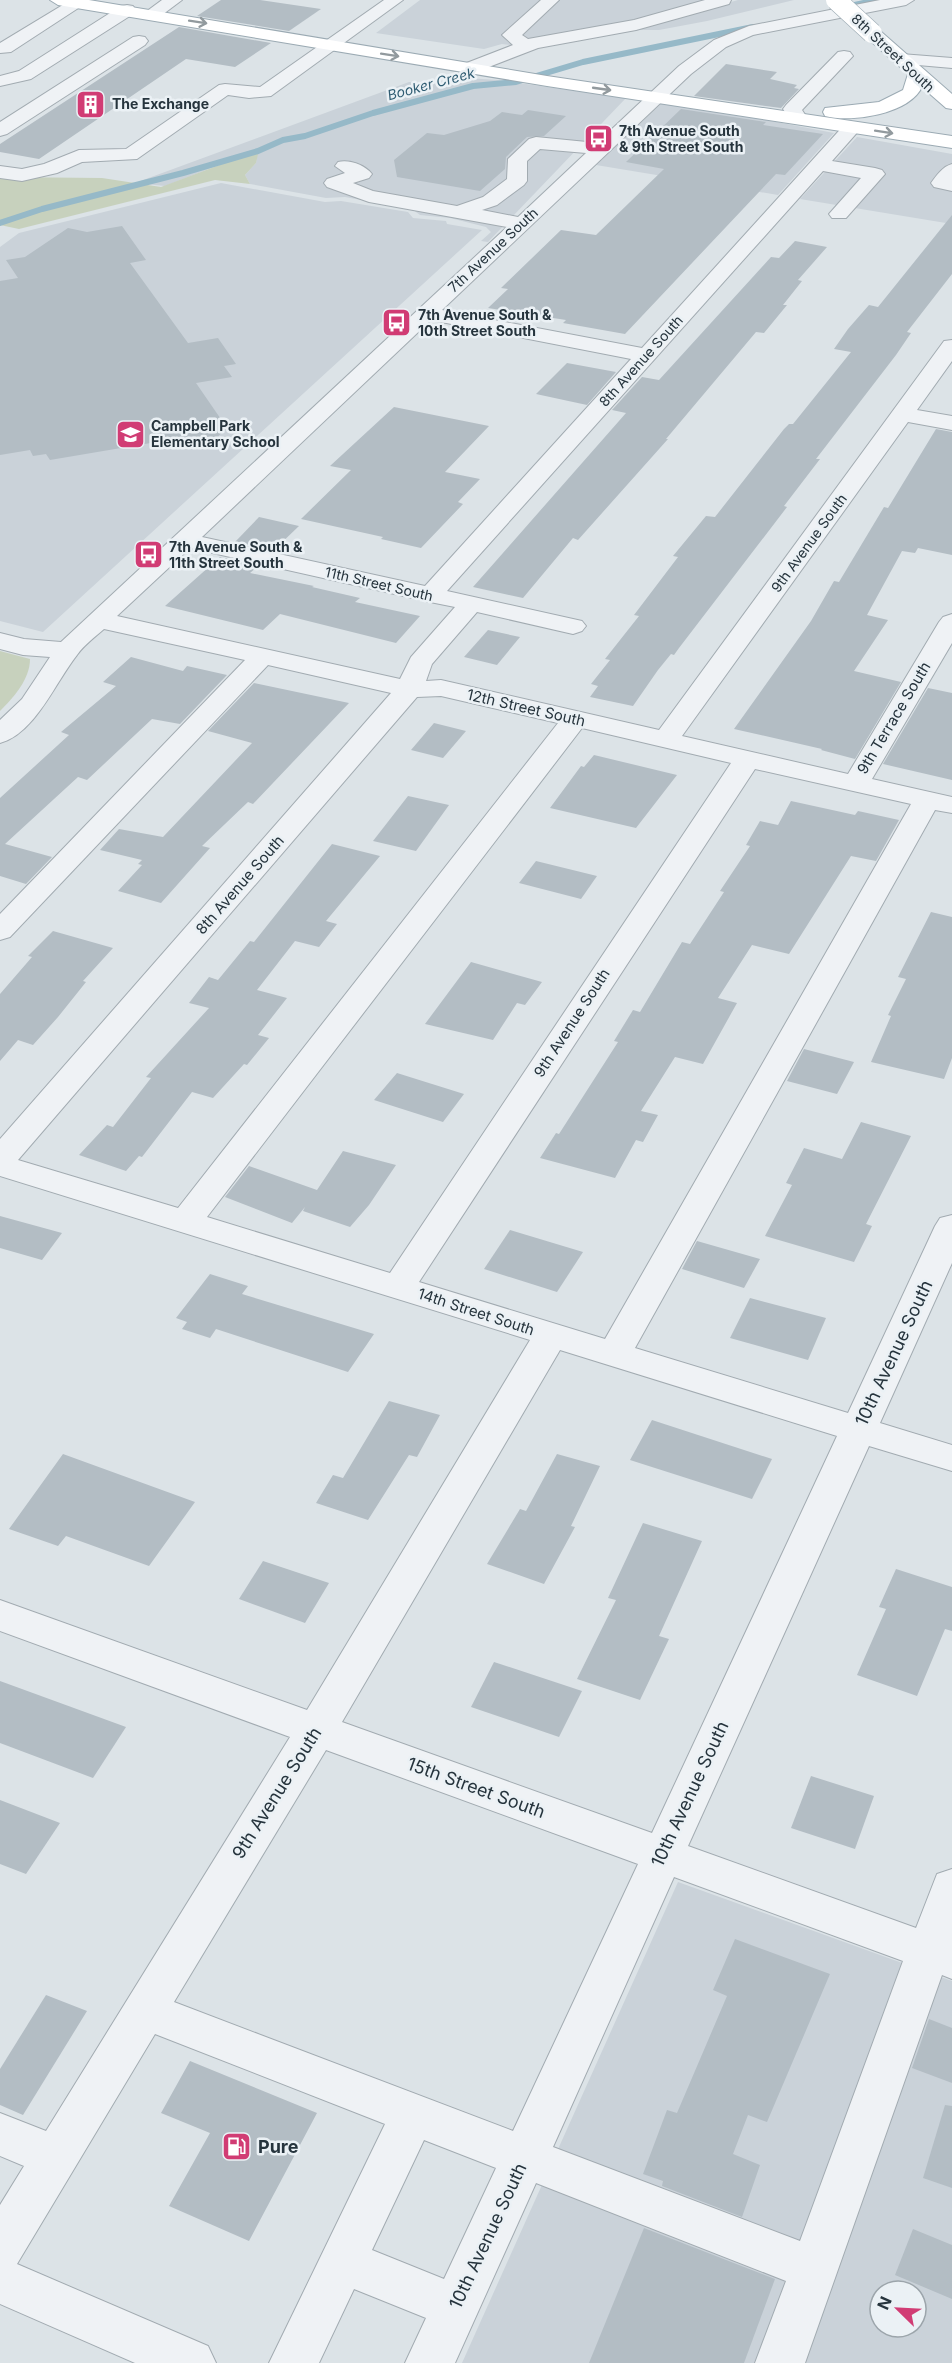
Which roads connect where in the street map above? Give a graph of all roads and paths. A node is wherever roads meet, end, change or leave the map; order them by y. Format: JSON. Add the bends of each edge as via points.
{"nodes":[{"id":1,"x":58,"y":0,"type":"edge"},
{"id":2,"x":174,"y":0,"type":"edge"},
{"id":3,"x":395,"y":0,"type":"edge"},
{"id":4,"x":551,"y":0,"type":"edge"},
{"id":5,"x":723,"y":0,"type":"edge"},
{"id":6,"x":836,"y":0,"type":"edge"},
{"id":7,"x":906,"y":0,"type":"edge"},
{"id":8,"x":91,"y":3,"type":"edge"},
{"id":9,"x":127,"y":10,"type":"junction"},
{"id":10,"x":152,"y":14,"type":"junction"},
{"id":11,"x":90,"y":34,"type":"junction"},
{"id":12,"x":333,"y":44,"type":"junction"},
{"id":13,"x":526,"y":46,"type":"junction"},
{"id":14,"x":0,"y":48,"type":"edge"},
{"id":15,"x":844,"y":56,"type":"dead end"},
{"id":16,"x":902,"y":58,"type":"junction"},
{"id":17,"x":952,"y":63,"type":"edge"},
{"id":18,"x":470,"y":68,"type":"junction"},
{"id":19,"x":916,"y":73,"type":"junction"},
{"id":20,"x":952,"y":80,"type":"edge"},
{"id":21,"x":0,"y":81,"type":"edge"},
{"id":22,"x":658,"y":97,"type":"junction"},
{"id":23,"x":946,"y":100,"type":"edge"},
{"id":24,"x":796,"y":114,"type":"junction"},
{"id":25,"x":853,"y":127,"type":"junction"},
{"id":26,"x":0,"y":130,"type":"edge"},
{"id":27,"x":952,"y":142,"type":"edge"},
{"id":28,"x":601,"y":149,"type":"junction"},
{"id":29,"x":819,"y":165,"type":"junction"},
{"id":30,"x":345,"y":166,"type":"dead end"},
{"id":31,"x":952,"y":170,"type":"edge"},
{"id":32,"x":0,"y":172,"type":"edge"},
{"id":33,"x":952,"y":184,"type":"edge"},
{"id":34,"x":457,"y":212,"type":"junction"},
{"id":35,"x":839,"y":214,"type":"dead end"},
{"id":36,"x":521,"y":223,"type":"junction"},
{"id":37,"x":425,"y":313,"type":"junction"},
{"id":38,"x":952,"y":346,"type":"edge"},
{"id":39,"x":645,"y":355,"type":"junction"},
{"id":40,"x":902,"y":414,"type":"junction"},
{"id":41,"x":952,"y":423,"type":"edge"},
{"id":42,"x":185,"y":540,"type":"junction"},
{"id":43,"x":430,"y":595,"type":"junction"},
{"id":44,"x":471,"y":604,"type":"junction"},
{"id":45,"x":99,"y":620,"type":"junction"},
{"id":46,"x":952,"y":622,"type":"edge"},
{"id":47,"x":573,"y":626,"type":"dead end"},
{"id":48,"x":0,"y":641,"type":"edge"},
{"id":49,"x":67,"y":650,"type":"junction"},
{"id":50,"x":263,"y":656,"type":"junction"},
{"id":51,"x":410,"y":689,"type":"junction"},
{"id":52,"x":575,"y":718,"type":"junction"},
{"id":53,"x":0,"y":735,"type":"edge"},
{"id":54,"x":666,"y":739,"type":"junction"},
{"id":55,"x":747,"y":760,"type":"junction"},
{"id":56,"x":855,"y":784,"type":"junction"},
{"id":57,"x":940,"y":802,"type":"edge"},
{"id":58,"x":0,"y":931,"type":"edge"},
{"id":59,"x":0,"y":1160,"type":"edge"},
{"id":60,"x":0,"y":1165,"type":"edge"},
{"id":61,"x":185,"y":1222,"type":"junction"},
{"id":62,"x":952,"y":1226,"type":"edge"},
{"id":63,"x":398,"y":1287,"type":"junction"},
{"id":64,"x":550,"y":1336,"type":"junction"},
{"id":65,"x":613,"y":1355,"type":"junction"},
{"id":66,"x":858,"y":1430,"type":"junction"},
{"id":67,"x":952,"y":1458,"type":"edge"},
{"id":68,"x":0,"y":1615,"type":"edge"},
{"id":69,"x":317,"y":1730,"type":"junction"},
{"id":70,"x":662,"y":1856,"type":"junction"},
{"id":71,"x":952,"y":1887,"type":"edge"},
{"id":72,"x":940,"y":1956,"type":"edge"},
{"id":73,"x":144,"y":2010,"type":"junction"},
{"id":74,"x":412,"y":2114,"type":"junction"},
{"id":75,"x":0,"y":2133,"type":"edge"},
{"id":76,"x":54,"y":2157,"type":"junction"},
{"id":77,"x":524,"y":2158,"type":"junction"},
{"id":78,"x":0,"y":2248,"type":"edge"},
{"id":79,"x":342,"y":2261,"type":"junction"},
{"id":80,"x":813,"y":2268,"type":"junction"},
{"id":81,"x":0,"y":2280,"type":"edge"},
{"id":82,"x":456,"y":2307,"type":"junction"},
{"id":83,"x":191,"y":2363,"type":"edge"},
{"id":84,"x":294,"y":2363,"type":"edge"},
{"id":85,"x":430,"y":2363,"type":"edge"},
{"id":86,"x":780,"y":2363,"type":"edge"}],
"edges":[{"from":1,"to":8,"type":"main road"},
{"from":2,"to":10,"type":"street"},
{"from":3,"to":12,"type":"street"},
{"from":4,"to":13,"type":"street","via":[[511,34]]},
{"from":5,"to":13,"type":"street","via":[[636,25]]},
{"from":6,"to":16,"type":"main road","name":"8th Street South","bridge":true},
{"from":7,"to":22,"type":"street","name":"7th Avenue South","via":[[729,38],[710,48]]},
{"from":8,"to":9,"type":"main road"},
{"from":8,"to":14,"type":"street"},
{"from":9,"to":10,"type":"main road"},
{"from":9,"to":11,"type":"street"},
{"from":10,"to":12,"type":"main road","one_way":true},
{"from":11,"to":21,"type":"street","via":[[25,75]]},
{"from":11,"to":26,"type":"street","via":[[139,41]]},
{"from":12,"to":18,"type":"main road","one_way":true},
{"from":12,"to":32,"type":"street","via":[[265,92],[225,89],[130,155],[79,156],[50,169],[22,175]]},
{"from":13,"to":18,"type":"street"},
{"from":15,"to":24,"type":"street"},
{"from":16,"to":17,"type":"street"},
{"from":16,"to":19,"type":"main road","name":"8th Street South"},
{"from":18,"to":22,"type":"main road","one_way":true},
{"from":19,"to":23,"type":"main road","name":"8th Street South"},
{"from":19,"to":24,"type":"main road","via":[[908,95],[884,106]]},
{"from":20,"to":23,"type":"street"},
{"from":22,"to":24,"type":"main road"},
{"from":22,"to":28,"type":"street","name":"7th Avenue South"},
{"from":24,"to":25,"type":"main road"},
{"from":25,"to":27,"type":"main road","one_way":true},
{"from":25,"to":29,"type":"street","name":"8th Avenue South"},
{"from":28,"to":34,"type":"street","via":[[536,143],[518,159],[517,181],[490,201]]},
{"from":28,"to":36,"type":"street","name":"7th Avenue South"},
{"from":29,"to":35,"type":"street","via":[[875,174]]},
{"from":29,"to":39,"type":"street","name":"8th Avenue South"},
{"from":30,"to":34,"type":"street","via":[[362,174],[334,183],[369,196]]},
{"from":31,"to":33,"type":"street","via":[[941,183]]},
{"from":34,"to":36,"type":"street"},
{"from":36,"to":37,"type":"street","name":"7th Avenue South"},
{"from":37,"to":39,"type":"street"},
{"from":37,"to":42,"type":"street","name":"7th Avenue South"},
{"from":38,"to":40,"type":"street","name":"9th Avenue South"},
{"from":39,"to":43,"type":"street","name":"8th Avenue South"},
{"from":40,"to":41,"type":"street"},
{"from":40,"to":54,"type":"street","name":"9th Avenue South"},
{"from":42,"to":43,"type":"street","name":"11th Street South"},
{"from":42,"to":45,"type":"street","name":"7th Avenue South"},
{"from":43,"to":44,"type":"street","name":"11th Street South"},
{"from":44,"to":47,"type":"street","name":"11th Street South"},
{"from":44,"to":51,"type":"street","name":"8th Avenue South","via":[[420,662]]},
{"from":45,"to":49,"type":"street","name":"7th Avenue South"},
{"from":45,"to":50,"type":"street","name":"12th Street South"},
{"from":46,"to":56,"type":"street","name":"9th Terrace South"},
{"from":48,"to":49,"type":"street"},
{"from":49,"to":53,"type":"street","name":"7th Avenue South","via":[[32,704]]},
{"from":50,"to":51,"type":"street","name":"12th Street South"},
{"from":50,"to":58,"type":"street"},
{"from":51,"to":52,"type":"street","name":"12th Street South","via":[[441,688]]},
{"from":51,"to":59,"type":"street","name":"8th Avenue South"},
{"from":52,"to":54,"type":"street","name":"12th Street South"},
{"from":52,"to":61,"type":"street"},
{"from":54,"to":55,"type":"street","name":"12th Street South"},
{"from":55,"to":56,"type":"street","name":"12th Street South"},
{"from":55,"to":63,"type":"street","name":"9th Avenue South"},
{"from":56,"to":57,"type":"street","name":"12th Street South"},
{"from":57,"to":65,"type":"street"},
{"from":60,"to":61,"type":"street","name":"14th Street South"},
{"from":61,"to":63,"type":"street","name":"14th Street South"},
{"from":62,"to":66,"type":"street","name":"10th Avenue South"},
{"from":63,"to":64,"type":"street","name":"14th Street South"},
{"from":64,"to":65,"type":"street","name":"14th Street South"},
{"from":64,"to":69,"type":"street","name":"9th Avenue South"},
{"from":65,"to":66,"type":"street","name":"14th Street South"},
{"from":66,"to":67,"type":"street","name":"14th Street South"},
{"from":66,"to":70,"type":"street","name":"10th Avenue South"},
{"from":68,"to":69,"type":"street","name":"15th Street South"},
{"from":69,"to":70,"type":"street","name":"15th Street South"},
{"from":69,"to":73,"type":"street","name":"9th Avenue South"},
{"from":70,"to":72,"type":"street","name":"15th Street South"},
{"from":70,"to":77,"type":"street","name":"10th Avenue South"},
{"from":71,"to":72,"type":"street"},
{"from":72,"to":80,"type":"street"},
{"from":73,"to":74,"type":"street"},
{"from":73,"to":76,"type":"street","name":"9th Avenue South"},
{"from":74,"to":77,"type":"street"},
{"from":74,"to":79,"type":"street"},
{"from":75,"to":76,"type":"street"},
{"from":76,"to":78,"type":"street","name":"9th Avenue South"},
{"from":77,"to":80,"type":"street"},
{"from":77,"to":82,"type":"street","name":"10th Avenue South"},
{"from":79,"to":82,"type":"street"},
{"from":79,"to":84,"type":"street"},
{"from":80,"to":86,"type":"street"},
{"from":81,"to":83,"type":"street"},
{"from":82,"to":85,"type":"street","name":"10th Avenue South"}]}
